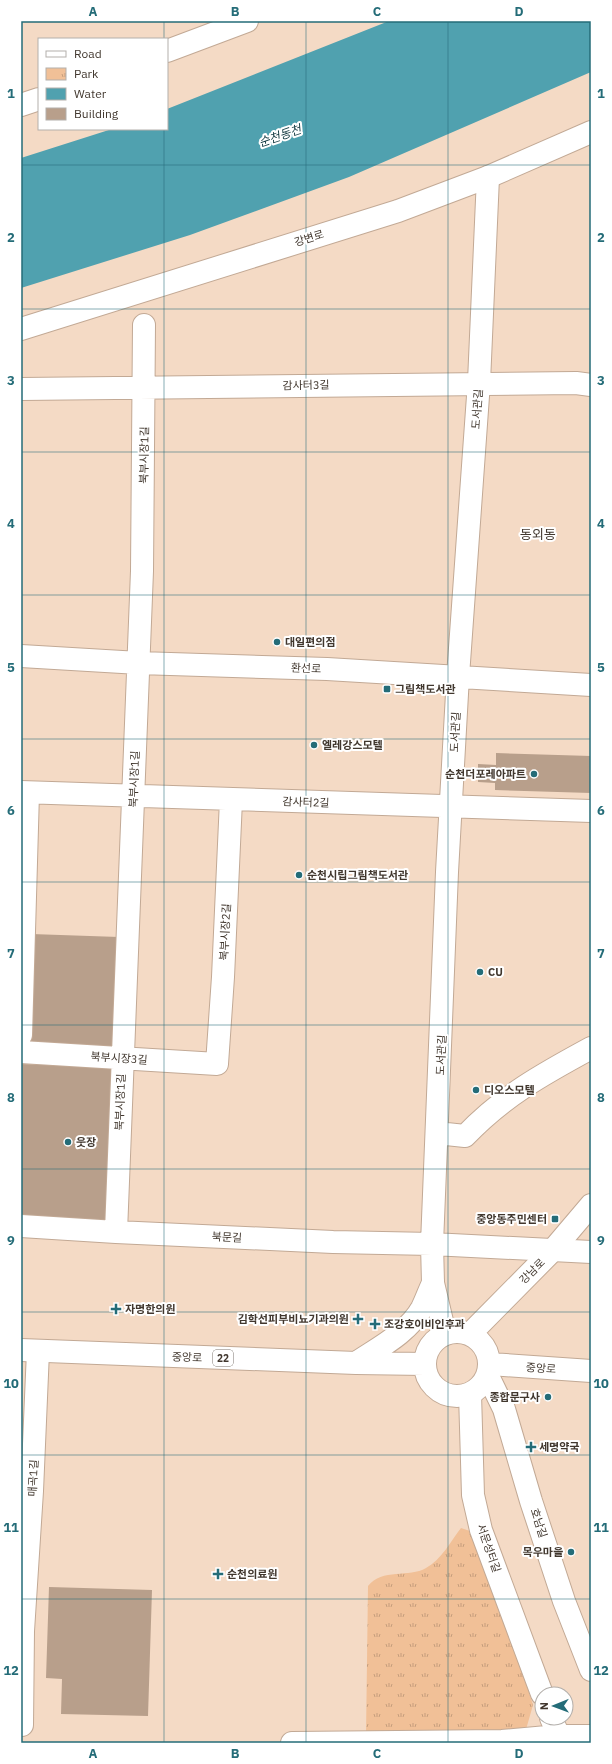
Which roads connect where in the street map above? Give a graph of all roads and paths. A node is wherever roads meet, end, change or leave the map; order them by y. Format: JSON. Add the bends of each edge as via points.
{"nodes":[{"id":1,"x":247,"y":21,"type":"edge"},
{"id":2,"x":168,"y":51,"type":"edge"},
{"id":3,"x":38,"y":99,"type":"edge"},
{"id":4,"x":21,"y":105,"type":"edge"},
{"id":5,"x":591,"y":132,"type":"edge"},
{"id":6,"x":488,"y":177,"type":"junction"},
{"id":7,"x":144,"y":325,"type":"dead end"},
{"id":8,"x":21,"y":328,"type":"edge"},
{"id":9,"x":478,"y":382,"type":"junction"},
{"id":10,"x":591,"y":385,"type":"edge"},
{"id":11,"x":145,"y":387,"type":"junction"},
{"id":12,"x":21,"y":389,"type":"edge"},
{"id":13,"x":21,"y":656,"type":"edge"},
{"id":14,"x":139,"y":663,"type":"junction"},
{"id":15,"x":458,"y":676,"type":"junction"},
{"id":16,"x":591,"y":685,"type":"edge"},
{"id":17,"x":24,"y":792,"type":"edge"},
{"id":18,"x":133,"y":795,"type":"junction"},
{"id":19,"x":232,"y":800,"type":"junction"},
{"id":20,"x":451,"y":807,"type":"junction"},
{"id":21,"x":591,"y":811,"type":"edge"},
{"id":22,"x":21,"y":1035,"type":"edge"},
{"id":23,"x":591,"y":1048,"type":"edge"},
{"id":24,"x":21,"y":1052,"type":"edge"},
{"id":25,"x":122,"y":1058,"type":"junction"},
{"id":26,"x":217,"y":1064,"type":"joint"},
{"id":27,"x":437,"y":1133,"type":"junction"},
{"id":28,"x":591,"y":1206,"type":"edge"},
{"id":29,"x":21,"y":1226,"type":"edge"},
{"id":30,"x":116,"y":1232,"type":"junction"},
{"id":31,"x":432,"y":1244,"type":"junction"},
{"id":32,"x":552,"y":1251,"type":"junction"},
{"id":33,"x":591,"y":1252,"type":"edge"},
{"id":34,"x":433,"y":1283,"type":"junction"},
{"id":35,"x":445,"y":1334,"type":"junction"},
{"id":36,"x":470,"y":1334,"type":"junction"},
{"id":37,"x":29,"y":1350,"type":"edge"},
{"id":38,"x":356,"y":1363,"type":"junction"},
{"id":39,"x":424,"y":1364,"type":"junction"},
{"id":40,"x":489,"y":1370,"type":"junction"},
{"id":41,"x":591,"y":1371,"type":"edge"},
{"id":42,"x":470,"y":1394,"type":"junction"},
{"id":43,"x":591,"y":1670,"type":"edge"},
{"id":44,"x":539,"y":1686,"type":"edge"},
{"id":45,"x":22,"y":1725,"type":"edge"},
{"id":46,"x":557,"y":1732,"type":"edge"},
{"id":47,"x":591,"y":1736,"type":"edge"},
{"id":48,"x":292,"y":1743,"type":"edge"}],
"edges":[{"from":1,"to":2,"type":"street"},
{"from":3,"to":4,"type":"street"},
{"from":5,"to":6,"type":"street","name":"강변로"},
{"from":6,"to":8,"type":"street","name":"강변로","via":[[398,211]]},
{"from":6,"to":9,"type":"street","name":"도서관길"},
{"from":7,"to":11,"type":"street","name":"북부시장1길"},
{"from":9,"to":10,"type":"street","name":"감사터3길"},
{"from":9,"to":11,"type":"street","name":"감사터3길"},
{"from":9,"to":15,"type":"street","name":"도서관길"},
{"from":11,"to":12,"type":"street","name":"감사터3길"},
{"from":11,"to":14,"type":"street","name":"북부시장1길"},
{"from":13,"to":14,"type":"street","name":"환선로"},
{"from":14,"to":15,"type":"street","name":"환선로"},
{"from":14,"to":18,"type":"street","name":"북부시장1길"},
{"from":15,"to":16,"type":"street","name":"환선로"},
{"from":15,"to":20,"type":"street","name":"도서관길"},
{"from":17,"to":18,"type":"street","name":"감사터2길"},
{"from":17,"to":22,"type":"street"},
{"from":18,"to":19,"type":"street","name":"감사터2길"},
{"from":18,"to":25,"type":"street","name":"북부시장1길"},
{"from":19,"to":20,"type":"street","name":"감사터2길"},
{"from":19,"to":26,"type":"street","name":"북부시장2길"},
{"from":20,"to":21,"type":"street","name":"감사터2길"},
{"from":20,"to":27,"type":"street","name":"도서관길"},
{"from":23,"to":27,"type":"street","via":[[514,1093],[465,1136]]},
{"from":24,"to":25,"type":"street","name":"북부시장3길"},
{"from":25,"to":26,"type":"street","name":"북부시장3길"},
{"from":25,"to":30,"type":"street","name":"북부시장1길"},
{"from":27,"to":31,"type":"street","name":"도서관길"},
{"from":28,"to":32,"type":"street","name":"강남로"},
{"from":29,"to":30,"type":"street","name":"북문길"},
{"from":30,"to":31,"type":"street","name":"북문길"},
{"from":31,"to":32,"type":"street","name":"북문길"},
{"from":31,"to":34,"type":"street","name":"도서관길"},
{"from":32,"to":33,"type":"street","name":"북문길"},
{"from":32,"to":36,"type":"street","name":"강남로"},
{"from":34,"to":35,"type":"street","name":"도서관길"},
{"from":34,"to":38,"type":"street","via":[[422,1309],[411,1322],[399,1334]]},
{"from":35,"to":36,"type":"street","via":[[457,1331]]},
{"from":35,"to":39,"type":"street","via":[[434,1341],[427,1351]]},
{"from":36,"to":40,"type":"street","via":[[481,1341],[488,1352]]},
{"from":37,"to":38,"type":"street","name":"중앙로","number":"22"},
{"from":37,"to":45,"type":"street","name":"매곡1길","via":[[32,1491],[23,1631]]},
{"from":38,"to":39,"type":"street","name":"중앙로","number":"22"},
{"from":39,"to":42,"type":"street","via":[[427,1376],[434,1387],[445,1394],[458,1397]]},
{"from":40,"to":41,"type":"street","name":"중앙로"},
{"from":40,"to":42,"type":"street","via":[[480,1387]]},
{"from":40,"to":43,"type":"street","name":"호남길","via":[[504,1409],[564,1601]]},
{"from":42,"to":44,"type":"street","name":"서문성터길","via":[[473,1495],[481,1530]]},
{"from":46,"to":47,"type":"street"},
{"from":46,"to":48,"type":"street","via":[[502,1741]]}]}
